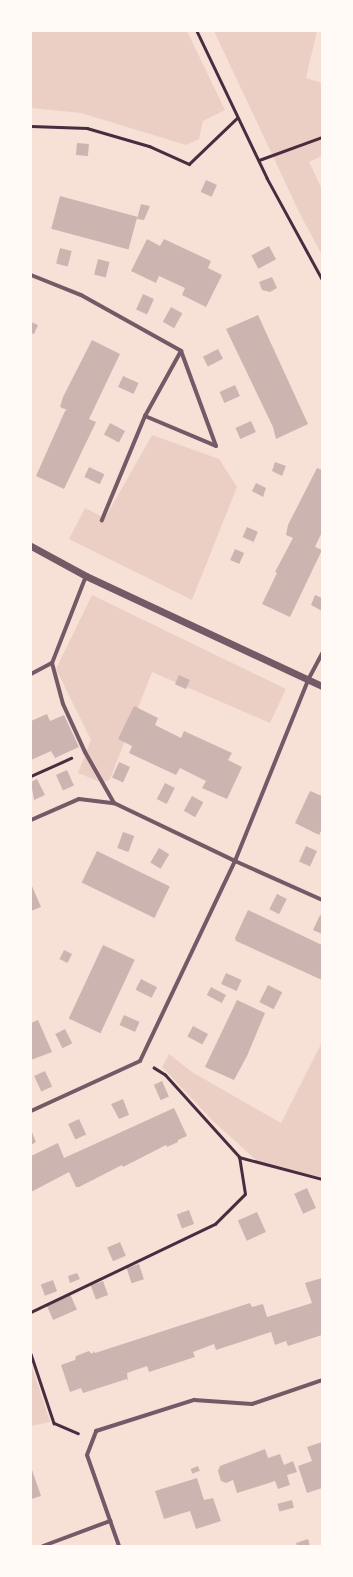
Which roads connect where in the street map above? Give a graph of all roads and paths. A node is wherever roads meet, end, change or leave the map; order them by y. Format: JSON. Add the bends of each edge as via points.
{"nodes":[{"id":1,"x":197,"y":31,"type":"edge"},
{"id":2,"x":238,"y":118,"type":"junction"},
{"id":3,"x":31,"y":126,"type":"edge"},
{"id":4,"x":322,"y":137,"type":"edge"},
{"id":5,"x":259,"y":160,"type":"junction"},
{"id":6,"x":31,"y":276,"type":"edge"},
{"id":7,"x":322,"y":279,"type":"edge"},
{"id":8,"x":181,"y":351,"type":"junction"},
{"id":9,"x":145,"y":416,"type":"junction"},
{"id":10,"x":102,"y":520,"type":"dead end"},
{"id":11,"x":31,"y":546,"type":"edge"},
{"id":12,"x":86,"y":576,"type":"junction"},
{"id":13,"x":322,"y":654,"type":"edge"},
{"id":14,"x":52,"y":663,"type":"junction"},
{"id":15,"x":31,"y":674,"type":"edge"},
{"id":16,"x":308,"y":680,"type":"junction"},
{"id":17,"x":322,"y":686,"type":"edge"},
{"id":18,"x":84,"y":752,"type":"junction"},
{"id":19,"x":31,"y":776,"type":"edge"},
{"id":20,"x":114,"y":803,"type":"junction"},
{"id":21,"x":31,"y":820,"type":"edge"},
{"id":22,"x":235,"y":861,"type":"junction"},
{"id":23,"x":322,"y":900,"type":"edge"},
{"id":24,"x":140,"y":1060,"type":"junction"},
{"id":25,"x":31,"y":1111,"type":"edge"},
{"id":26,"x":239,"y":1157,"type":"junction"},
{"id":27,"x":322,"y":1178,"type":"edge"},
{"id":28,"x":31,"y":1312,"type":"edge"},
{"id":29,"x":31,"y":1354,"type":"edge"},
{"id":30,"x":322,"y":1380,"type":"edge"},
{"id":31,"x":93,"y":1439,"type":"junction"},
{"id":32,"x":110,"y":1522,"type":"junction"},
{"id":33,"x":43,"y":1546,"type":"edge"},
{"id":34,"x":119,"y":1546,"type":"edge"}],
"edges":[{"from":1,"to":2,"type":"path"},
{"from":2,"to":3,"type":"path","via":[[189,164],[149,146],[87,128]]},
{"from":2,"to":5,"type":"path"},
{"from":4,"to":5,"type":"path"},
{"from":5,"to":7,"type":"path"},
{"from":6,"to":8,"type":"street","via":[[81,295]]},
{"from":8,"to":9,"type":"street"},
{"from":8,"to":9,"type":"street","via":[[216,446]]},
{"from":9,"to":10,"type":"street"},
{"from":11,"to":12,"type":"street"},
{"from":12,"to":14,"type":"street"},
{"from":12,"to":16,"type":"street"},
{"from":13,"to":16,"type":"street"},
{"from":14,"to":15,"type":"street"},
{"from":14,"to":18,"type":"street","via":[[62,704]]},
{"from":16,"to":17,"type":"street"},
{"from":16,"to":22,"type":"street"},
{"from":18,"to":19,"type":"path"},
{"from":18,"to":20,"type":"street"},
{"from":20,"to":21,"type":"street","via":[[80,799]]},
{"from":20,"to":22,"type":"street"},
{"from":22,"to":23,"type":"street"},
{"from":22,"to":24,"type":"street"},
{"from":24,"to":25,"type":"street"},
{"from":24,"to":26,"type":"path","via":[[165,1075]]},
{"from":26,"to":27,"type":"path"},
{"from":26,"to":28,"type":"path","via":[[245,1194],[215,1224]]},
{"from":29,"to":31,"type":"path","via":[[54,1423]]},
{"from":30,"to":31,"type":"street","via":[[252,1404],[194,1400],[96,1431]]},
{"from":31,"to":32,"type":"street","via":[[87,1455]]},
{"from":32,"to":33,"type":"street"},
{"from":32,"to":34,"type":"street"}]}
